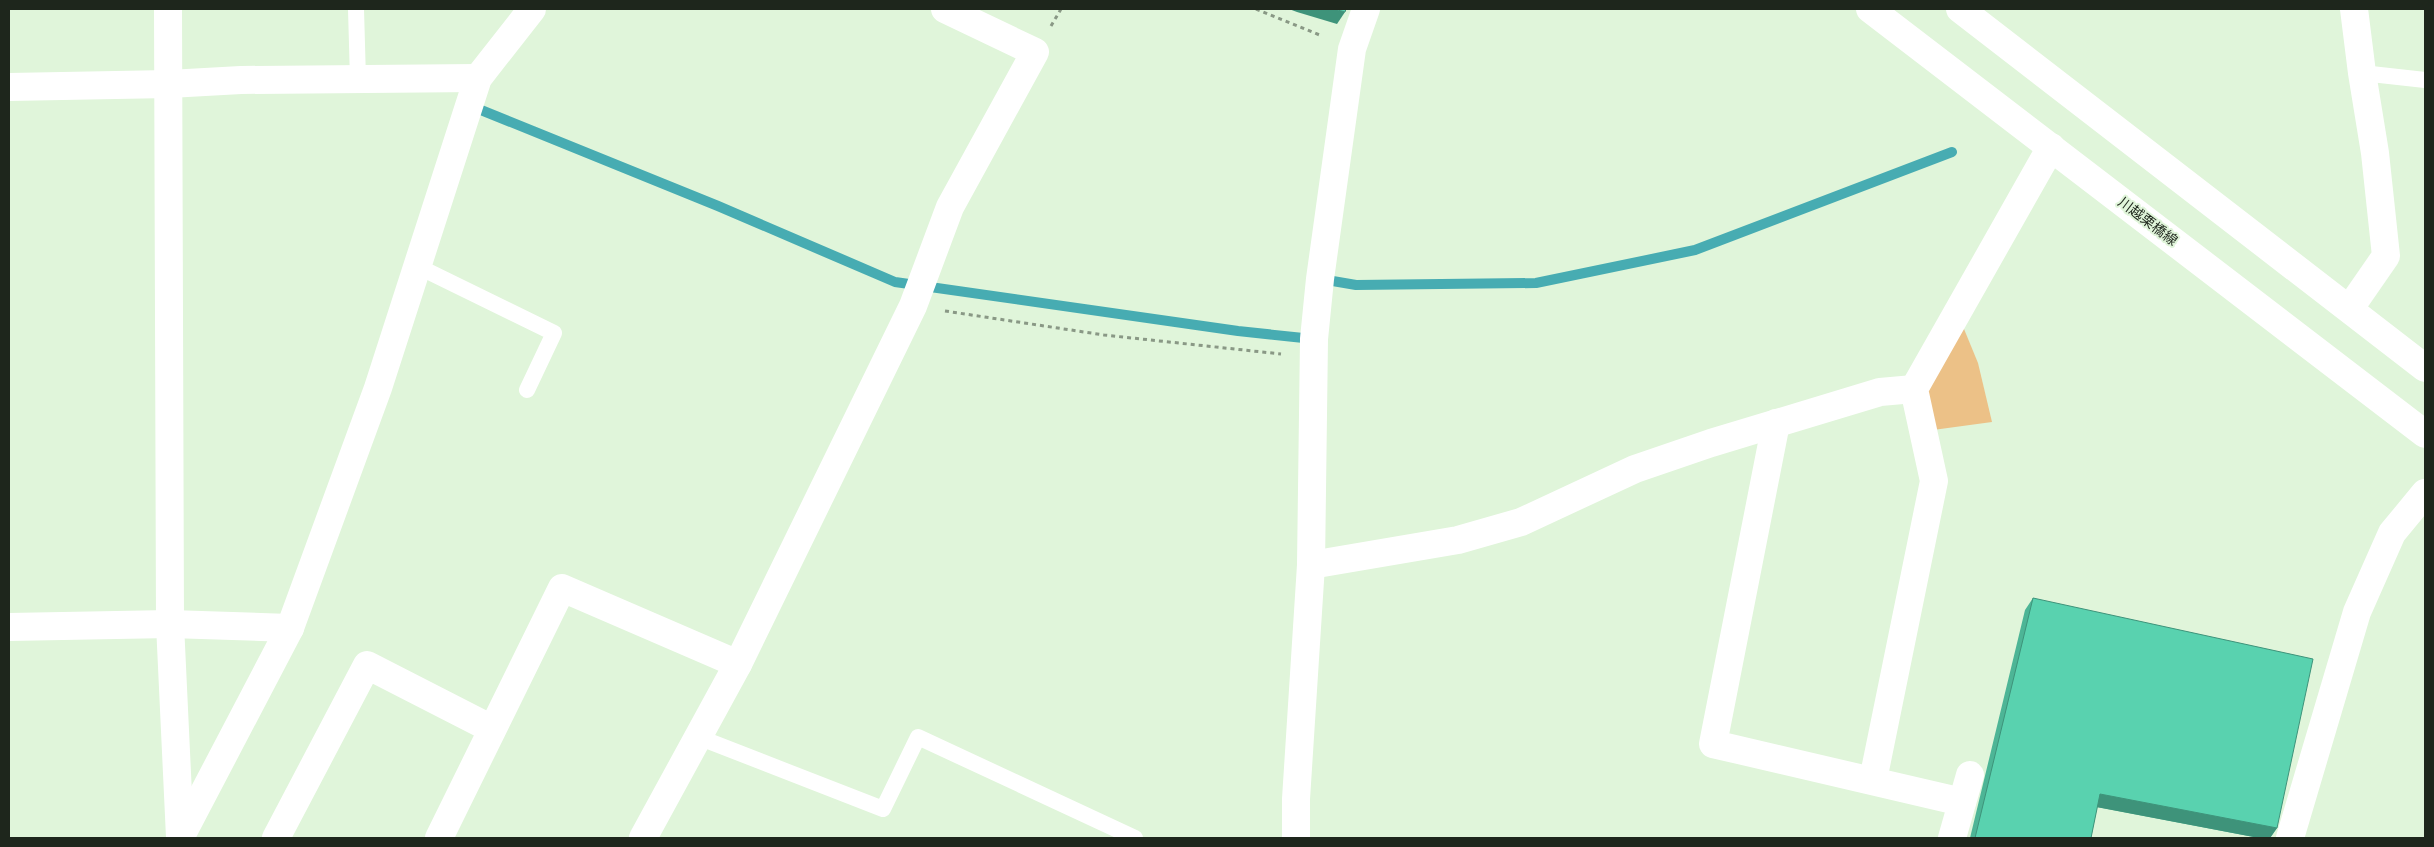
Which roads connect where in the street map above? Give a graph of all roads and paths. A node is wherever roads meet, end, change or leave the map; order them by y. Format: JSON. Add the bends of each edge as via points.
{"nodes":[{"id":1,"x":168,"y":9,"type":"edge"},
{"id":2,"x":356,"y":9,"type":"edge"},
{"id":3,"x":532,"y":9,"type":"edge"},
{"id":4,"x":945,"y":9,"type":"edge"},
{"id":5,"x":1256,"y":9,"type":"edge"},
{"id":6,"x":1366,"y":9,"type":"edge"},
{"id":7,"x":1870,"y":9,"type":"edge"},
{"id":8,"x":1960,"y":9,"type":"edge"},
{"id":9,"x":2354,"y":9,"type":"edge"},
{"id":10,"x":1352,"y":49,"type":"junction"},
{"id":11,"x":2362,"y":73,"type":"junction"},
{"id":12,"x":478,"y":78,"type":"junction"},
{"id":13,"x":358,"y":80,"type":"junction"},
{"id":14,"x":2425,"y":80,"type":"edge"},
{"id":15,"x":169,"y":84,"type":"junction"},
{"id":16,"x":9,"y":87,"type":"edge"},
{"id":17,"x":2051,"y":147,"type":"junction"},
{"id":18,"x":417,"y":266,"type":"junction"},
{"id":19,"x":913,"y":306,"type":"junction"},
{"id":20,"x":2350,"y":308,"type":"junction"},
{"id":21,"x":1314,"y":357,"type":"junction"},
{"id":22,"x":2425,"y":368,"type":"edge"},
{"id":23,"x":1914,"y":388,"type":"junction"},
{"id":24,"x":527,"y":390,"type":"dead end"},
{"id":25,"x":1776,"y":424,"type":"junction"},
{"id":26,"x":2425,"y":434,"type":"edge"},
{"id":27,"x":2425,"y":492,"type":"edge"},
{"id":28,"x":1311,"y":565,"type":"junction"},
{"id":29,"x":170,"y":624,"type":"junction"},
{"id":30,"x":9,"y":627,"type":"edge"},
{"id":31,"x":290,"y":628,"type":"junction"},
{"id":32,"x":738,"y":664,"type":"junction"},
{"id":33,"x":492,"y":729,"type":"junction"},
{"id":34,"x":698,"y":737,"type":"junction"},
{"id":35,"x":1970,"y":775,"type":"dead end"},
{"id":36,"x":1873,"y":780,"type":"junction"},
{"id":37,"x":1962,"y":802,"type":"junction"},
{"id":38,"x":180,"y":838,"type":"edge"},
{"id":39,"x":276,"y":838,"type":"edge"},
{"id":40,"x":439,"y":838,"type":"edge"},
{"id":41,"x":643,"y":838,"type":"edge"},
{"id":42,"x":1135,"y":838,"type":"edge"},
{"id":43,"x":1296,"y":838,"type":"edge"},
{"id":44,"x":1952,"y":838,"type":"edge"},
{"id":45,"x":2290,"y":838,"type":"edge"}],
"edges":[{"from":1,"to":15,"type":"street"},
{"from":2,"to":13,"type":"lane"},
{"from":3,"to":12,"type":"street"},
{"from":4,"to":19,"type":"street","via":[[1035,52],[950,207]]},
{"from":5,"to":10,"type":"path"},
{"from":6,"to":10,"type":"street"},
{"from":7,"to":17,"type":"street","name":"川越栗橋線"},
{"from":8,"to":20,"type":"street"},
{"from":9,"to":11,"type":"street"},
{"from":10,"to":21,"type":"street","via":[[1320,279]]},
{"from":11,"to":14,"type":"lane"},
{"from":11,"to":20,"type":"street","via":[[2386,256]]},
{"from":12,"to":13,"type":"street"},
{"from":12,"to":18,"type":"street"},
{"from":13,"to":15,"type":"street"},
{"from":15,"to":16,"type":"street"},
{"from":15,"to":29,"type":"street"},
{"from":17,"to":23,"type":"street"},
{"from":17,"to":26,"type":"street","name":"川越栗橋線"},
{"from":18,"to":24,"type":"lane","via":[[554,333]]},
{"from":18,"to":31,"type":"street","via":[[378,388]]},
{"from":19,"to":21,"type":"path","via":[[1104,335]]},
{"from":19,"to":32,"type":"street"},
{"from":20,"to":22,"type":"street"},
{"from":21,"to":28,"type":"street"},
{"from":23,"to":25,"type":"street","via":[[1880,392]]},
{"from":23,"to":36,"type":"street","via":[[1934,481]]},
{"from":25,"to":28,"type":"street","via":[[1635,469],[1521,522],[1458,540]]},
{"from":25,"to":36,"type":"street","via":[[1713,744]]},
{"from":27,"to":45,"type":"street","via":[[2392,533],[2357,612]]},
{"from":28,"to":43,"type":"street"},
{"from":29,"to":30,"type":"street"},
{"from":29,"to":31,"type":"street"},
{"from":29,"to":38,"type":"street"},
{"from":31,"to":38,"type":"street"},
{"from":32,"to":33,"type":"street","via":[[562,588]]},
{"from":32,"to":34,"type":"street"},
{"from":33,"to":39,"type":"street","via":[[367,665]]},
{"from":33,"to":40,"type":"street"},
{"from":34,"to":41,"type":"street"},
{"from":34,"to":42,"type":"lane","via":[[883,809],[918,737]]},
{"from":35,"to":37,"type":"street"},
{"from":36,"to":37,"type":"street"},
{"from":37,"to":44,"type":"street"}]}
